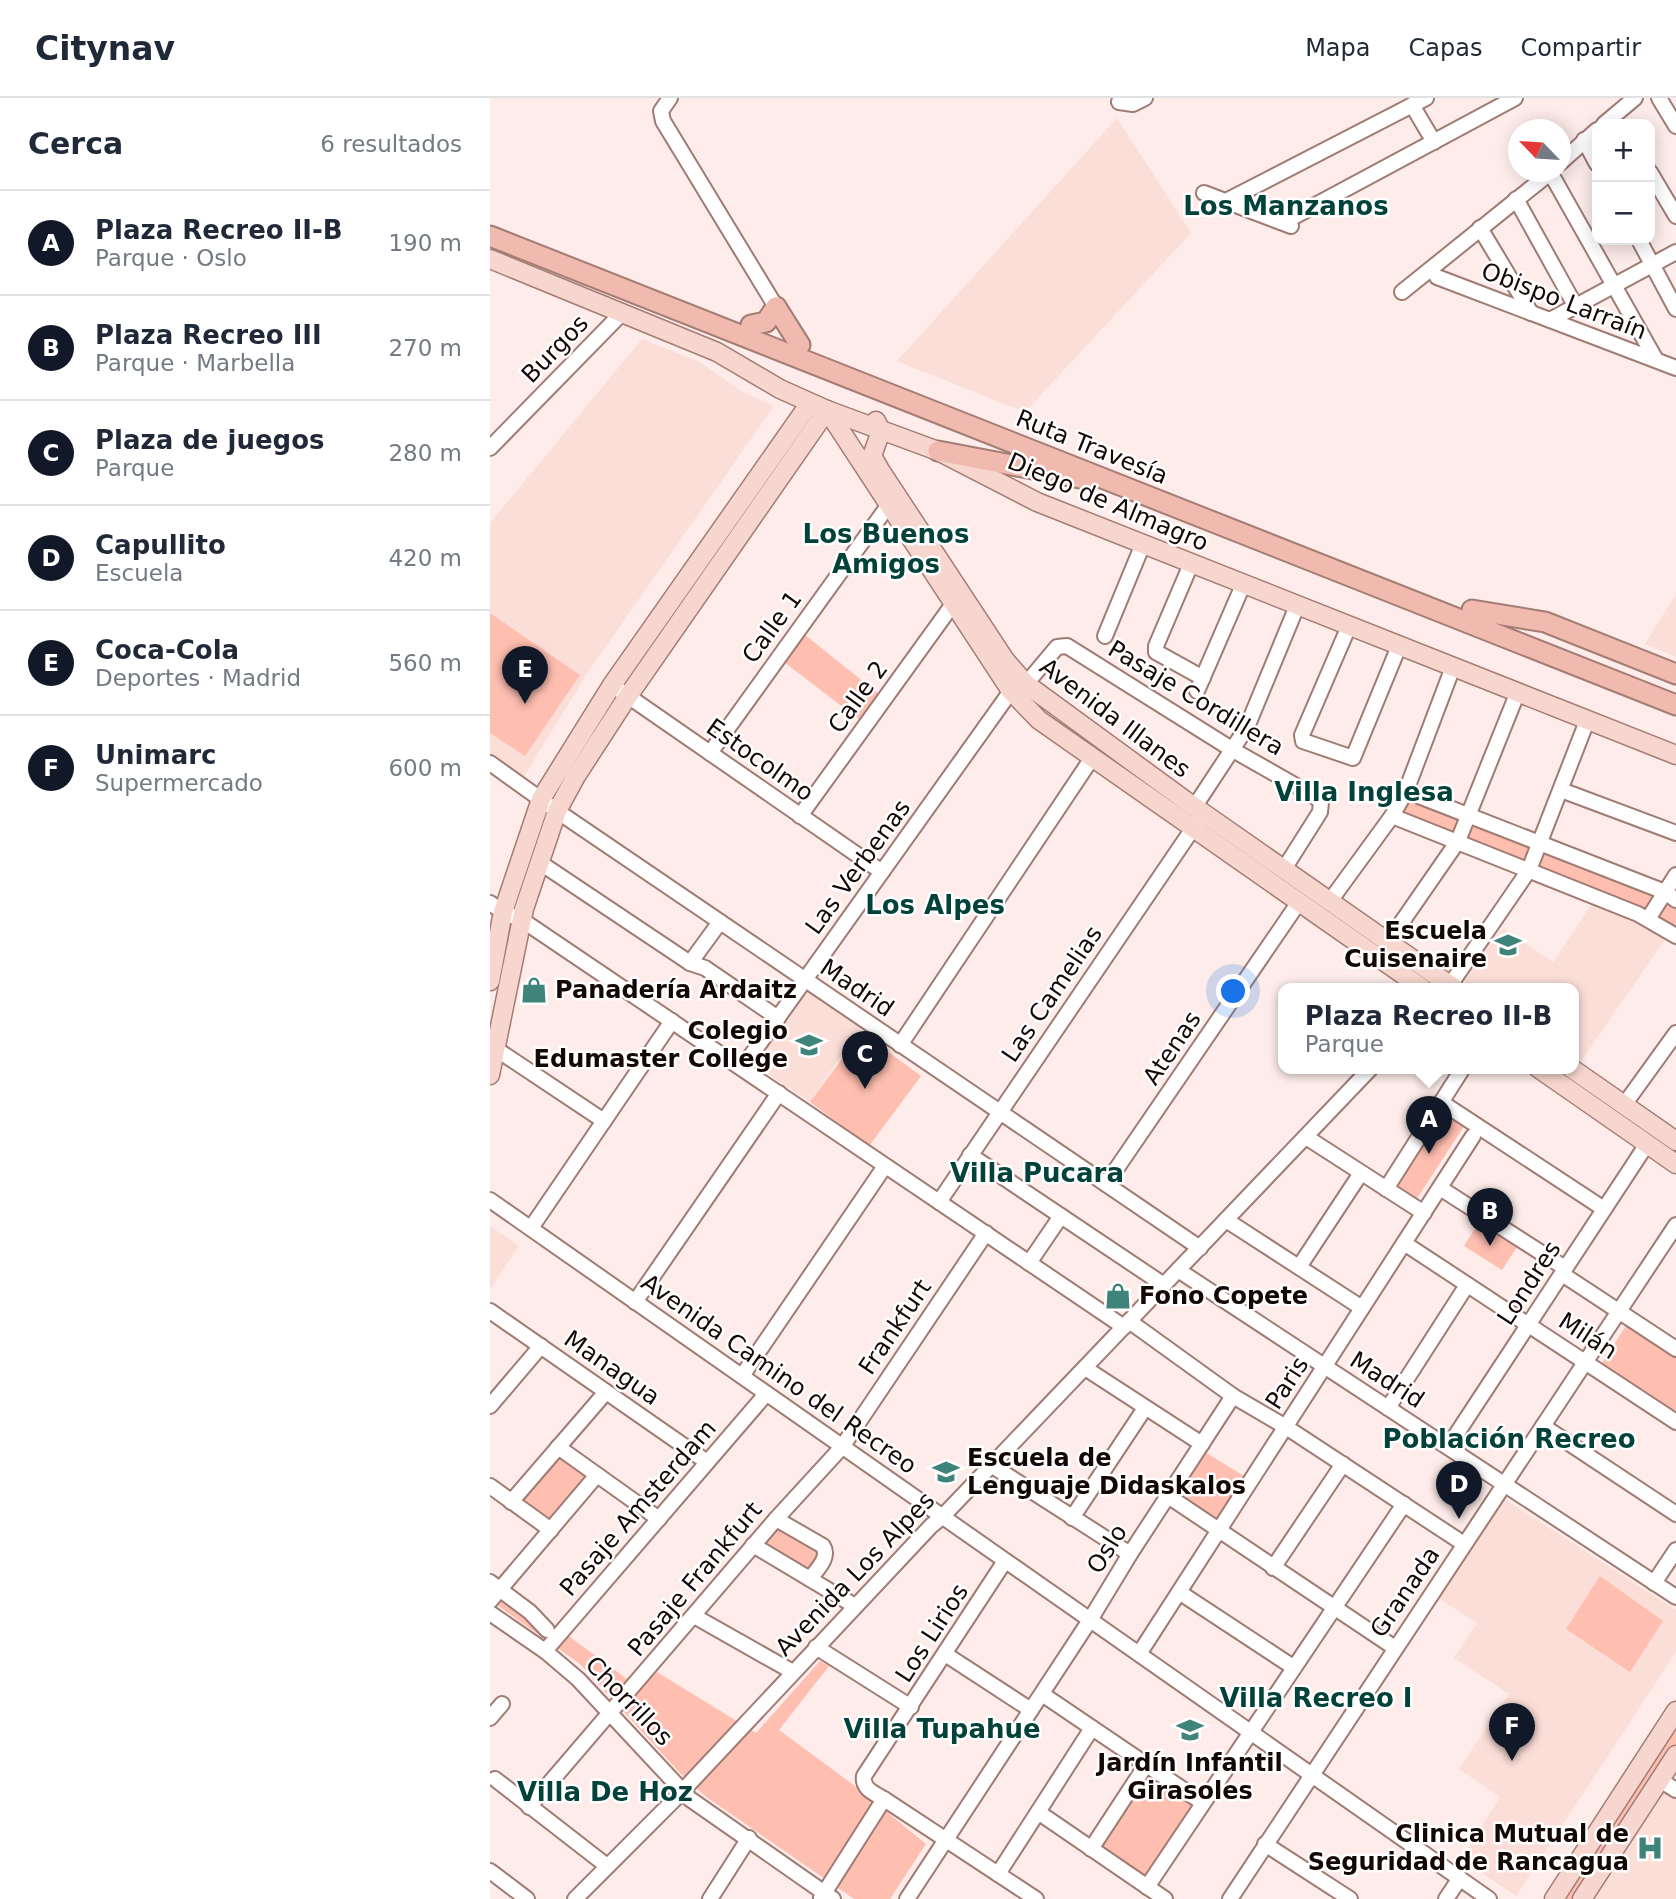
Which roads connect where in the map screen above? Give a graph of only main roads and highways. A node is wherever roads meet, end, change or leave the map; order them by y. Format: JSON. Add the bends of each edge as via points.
{"nodes":[{"id":1,"x":490,"y":221,"type":"edge"},
{"id":2,"x":490,"y":236,"type":"edge"},
{"id":3,"x":490,"y":259,"type":"edge"},
{"id":4,"x":751,"y":325,"type":"junction"},
{"id":5,"x":800,"y":345,"type":"junction"},
{"id":6,"x":810,"y":403,"type":"junction"},
{"id":7,"x":827,"y":410,"type":"junction"},
{"id":8,"x":881,"y":431,"type":"junction"},
{"id":9,"x":938,"y":451,"type":"junction"},
{"id":10,"x":1133,"y":489,"type":"junction"},
{"id":11,"x":892,"y":500,"type":"junction"},
{"id":12,"x":1472,"y":610,"type":"junction"},
{"id":13,"x":1676,"y":674,"type":"edge"},
{"id":14,"x":1018,"y":688,"type":"junction"},
{"id":15,"x":1676,"y":690,"type":"edge"},
{"id":16,"x":1676,"y":705,"type":"edge"},
{"id":17,"x":1676,"y":755,"type":"edge"},
{"id":18,"x":497,"y":908,"type":"edge"},
{"id":19,"x":490,"y":981,"type":"edge"},
{"id":20,"x":1415,"y":983,"type":"edge"},
{"id":21,"x":1445,"y":983,"type":"edge"},
{"id":22,"x":493,"y":1046,"type":"edge"},
{"id":23,"x":1547,"y":1074,"type":"edge"},
{"id":24,"x":1579,"y":1074,"type":"edge"},
{"id":25,"x":490,"y":1075,"type":"edge"},
{"id":26,"x":1676,"y":1141,"type":"edge"},
{"id":27,"x":1676,"y":1164,"type":"edge"},
{"id":28,"x":1676,"y":1712,"type":"edge"},
{"id":29,"x":1671,"y":1732,"type":"edge"},
{"id":30,"x":1676,"y":1755,"type":"edge"},
{"id":31,"x":1612,"y":1809,"type":"junction"},
{"id":32,"x":1633,"y":1821,"type":"junction"},
{"id":33,"x":1554,"y":1899,"type":"edge"},
{"id":34,"x":1582,"y":1899,"type":"edge"}],
"edges":[{"from":1,"to":4,"type":"highway","name":"Ruta Travesía"},
{"from":2,"to":10,"type":"highway","name":"Ruta Travesía"},
{"from":3,"to":6,"type":"main road","name":"Diego de Almagro","via":[[718,352]]},
{"from":4,"to":5,"type":"highway","name":"Ruta Travesía"},
{"from":4,"to":5,"type":"highway","via":[[766,321],[776,307]]},
{"from":5,"to":12,"type":"highway","name":"Ruta Travesía"},
{"from":6,"to":7,"type":"main road","name":"Diego de Almagro"},
{"from":6,"to":8,"type":"main road","via":[[828,401],[861,413]]},
{"from":6,"to":18,"type":"main road","via":[[612,685],[541,799]]},
{"from":7,"to":8,"type":"main road","name":"Diego de Almagro"},
{"from":7,"to":11,"type":"main road","name":"Avenida Illanes"},
{"from":7,"to":22,"type":"main road","via":[[628,696],[557,811],[522,920]]},
{"from":8,"to":9,"type":"main road","name":"Diego de Almagro"},
{"from":8,"to":11,"type":"main road","name":"Avenida Illanes","via":[[873,456]]},
{"from":9,"to":10,"type":"highway"},
{"from":9,"to":17,"type":"main road","name":"Diego de Almagro","via":[[1037,502]]},
{"from":10,"to":16,"type":"highway","name":"Ruta Travesía"},
{"from":11,"to":14,"type":"main road","name":"Avenida Illanes","via":[[1005,660]]},
{"from":11,"to":14,"type":"main road","name":"Avenida Illanes","via":[[953,604]]},
{"from":12,"to":13,"type":"highway","via":[[1545,622]]},
{"from":12,"to":15,"type":"highway","name":"Ruta Travesía"},
{"from":14,"to":20,"type":"main road","name":"Avenida Illanes","via":[[1039,720]]},
{"from":14,"to":21,"type":"main road","name":"Avenida Illanes","via":[[1043,699]]},
{"from":18,"to":19,"type":"main road"},
{"from":22,"to":25,"type":"main road"},
{"from":23,"to":27,"type":"main road"},
{"from":24,"to":26,"type":"main road"},
{"from":28,"to":29,"type":"main road"},
{"from":29,"to":31,"type":"main road"},
{"from":30,"to":32,"type":"main road"},
{"from":31,"to":32,"type":"main road","via":[[1623,1810]]},
{"from":31,"to":33,"type":"main road"},
{"from":32,"to":34,"type":"main road"}]}
